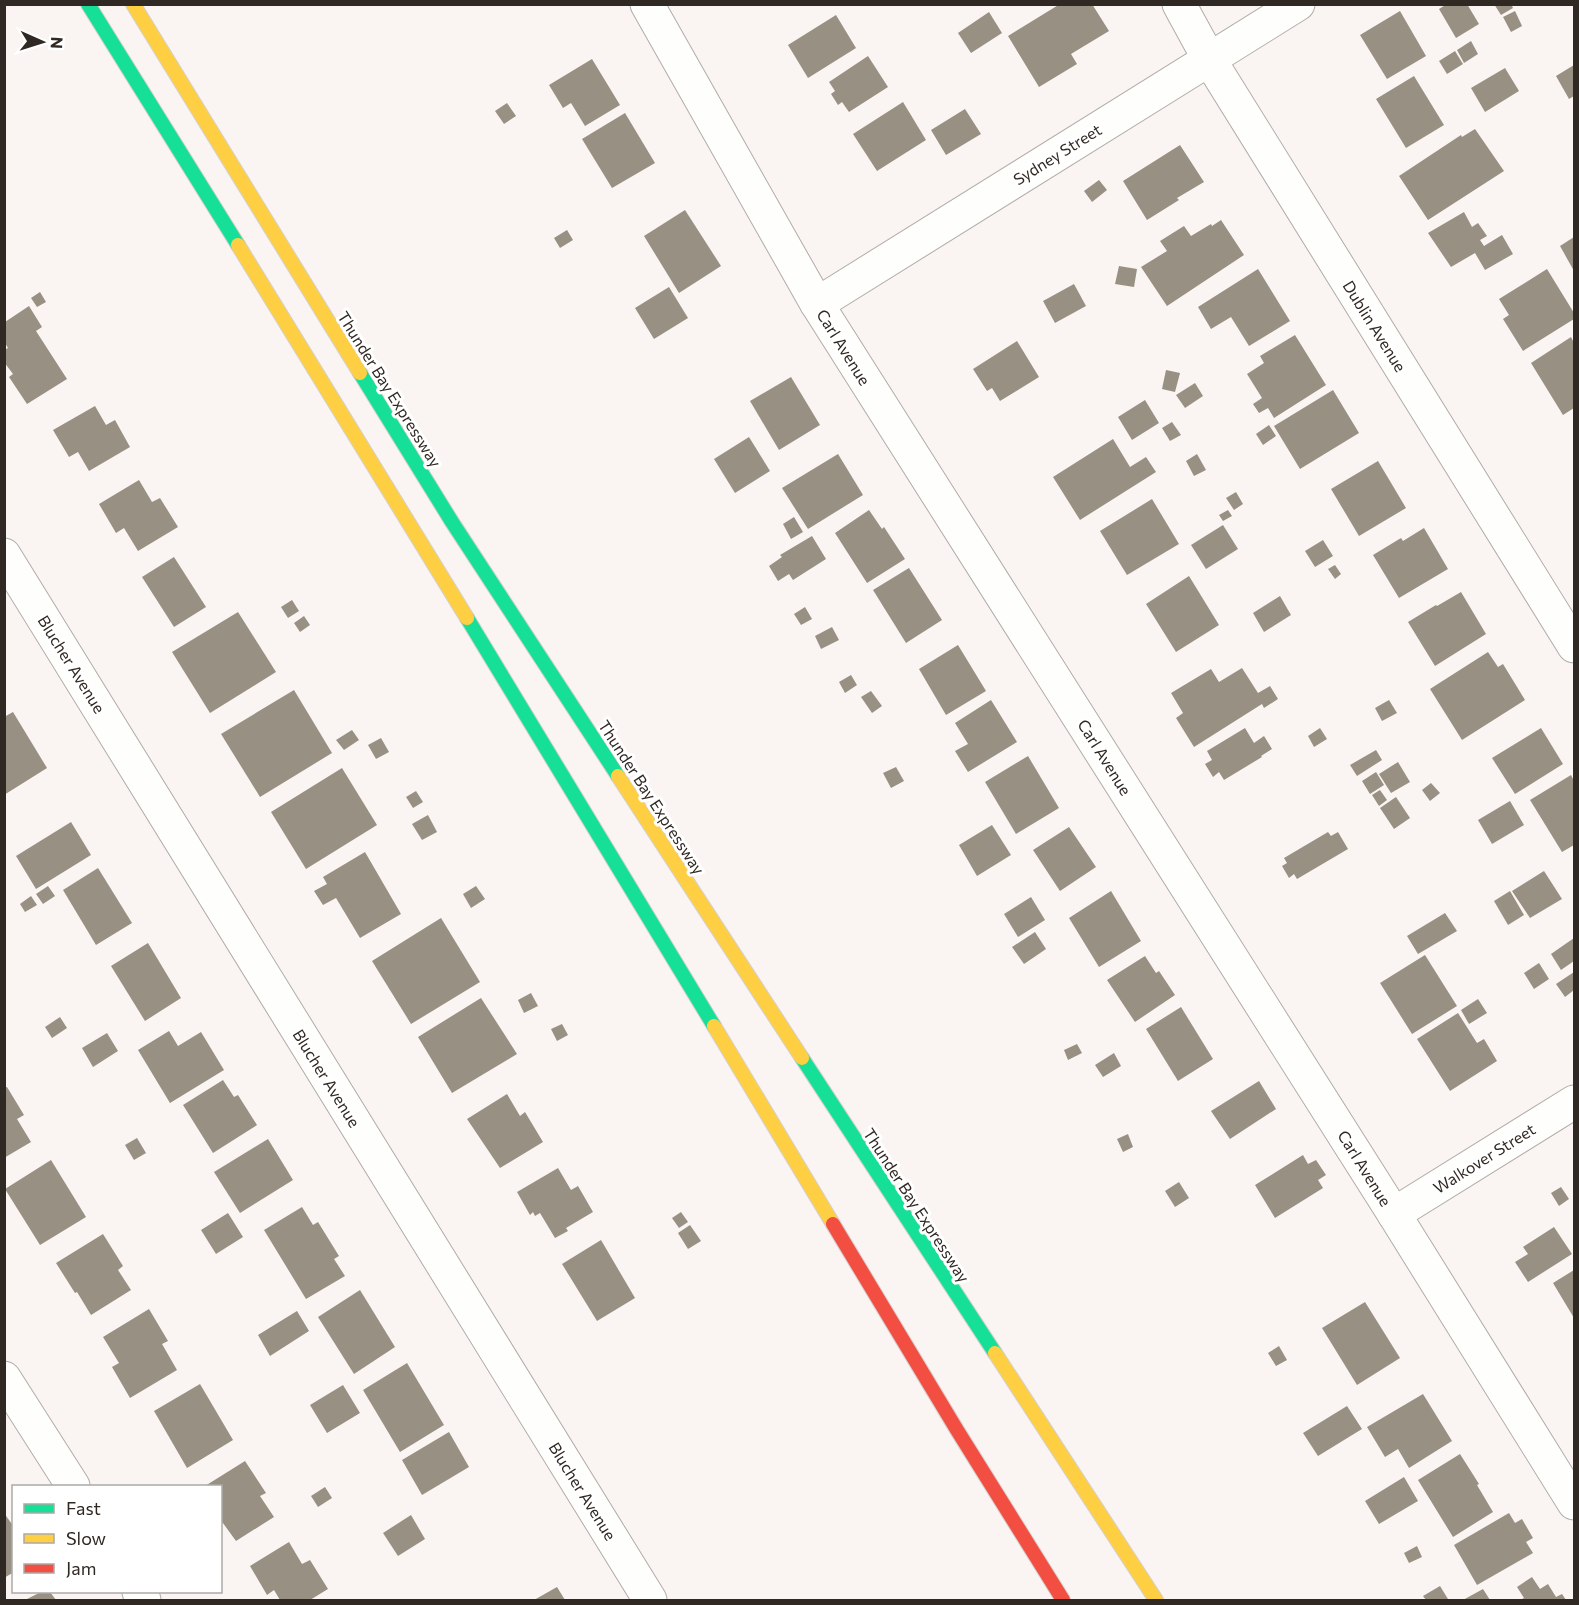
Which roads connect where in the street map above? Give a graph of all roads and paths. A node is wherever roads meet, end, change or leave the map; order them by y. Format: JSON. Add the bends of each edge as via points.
{"nodes":[{"id":1,"x":88,"y":4,"type":"edge"},
{"id":2,"x":133,"y":4,"type":"edge"},
{"id":3,"x":647,"y":4,"type":"edge"},
{"id":4,"x":1179,"y":4,"type":"edge"},
{"id":5,"x":1298,"y":4,"type":"edge"},
{"id":6,"x":1209,"y":59,"type":"junction"},
{"id":7,"x":817,"y":304,"type":"junction"},
{"id":8,"x":4,"y":555,"type":"edge"},
{"id":9,"x":1575,"y":646,"type":"edge"},
{"id":10,"x":1575,"y":1102,"type":"edge"},
{"id":11,"x":1395,"y":1214,"type":"junction"},
{"id":12,"x":4,"y":1378,"type":"edge"},
{"id":13,"x":72,"y":1485,"type":"edge"},
{"id":14,"x":1575,"y":1503,"type":"edge"},
{"id":15,"x":650,"y":1600,"type":"edge"},
{"id":16,"x":1063,"y":1600,"type":"edge"},
{"id":17,"x":1155,"y":1600,"type":"edge"}],
"edges":[{"from":1,"to":16,"type":"highway","via":[[423,543]]},
{"from":2,"to":17,"type":"highway","name":"Thunder Bay Expressway","via":[[452,522]]},
{"from":3,"to":7,"type":"street","name":"Carl Avenue"},
{"from":4,"to":6,"type":"street","name":"Dublin Avenue"},
{"from":5,"to":6,"type":"street","name":"Sydney Street"},
{"from":6,"to":7,"type":"street","name":"Sydney Street"},
{"from":6,"to":9,"type":"street","name":"Dublin Avenue"},
{"from":7,"to":11,"type":"street","name":"Carl Avenue"},
{"from":8,"to":15,"type":"street","name":"Blucher Avenue"},
{"from":10,"to":11,"type":"street","name":"Walkover Street"},
{"from":11,"to":14,"type":"street","name":"Carl Avenue"},
{"from":12,"to":13,"type":"street"}]}
